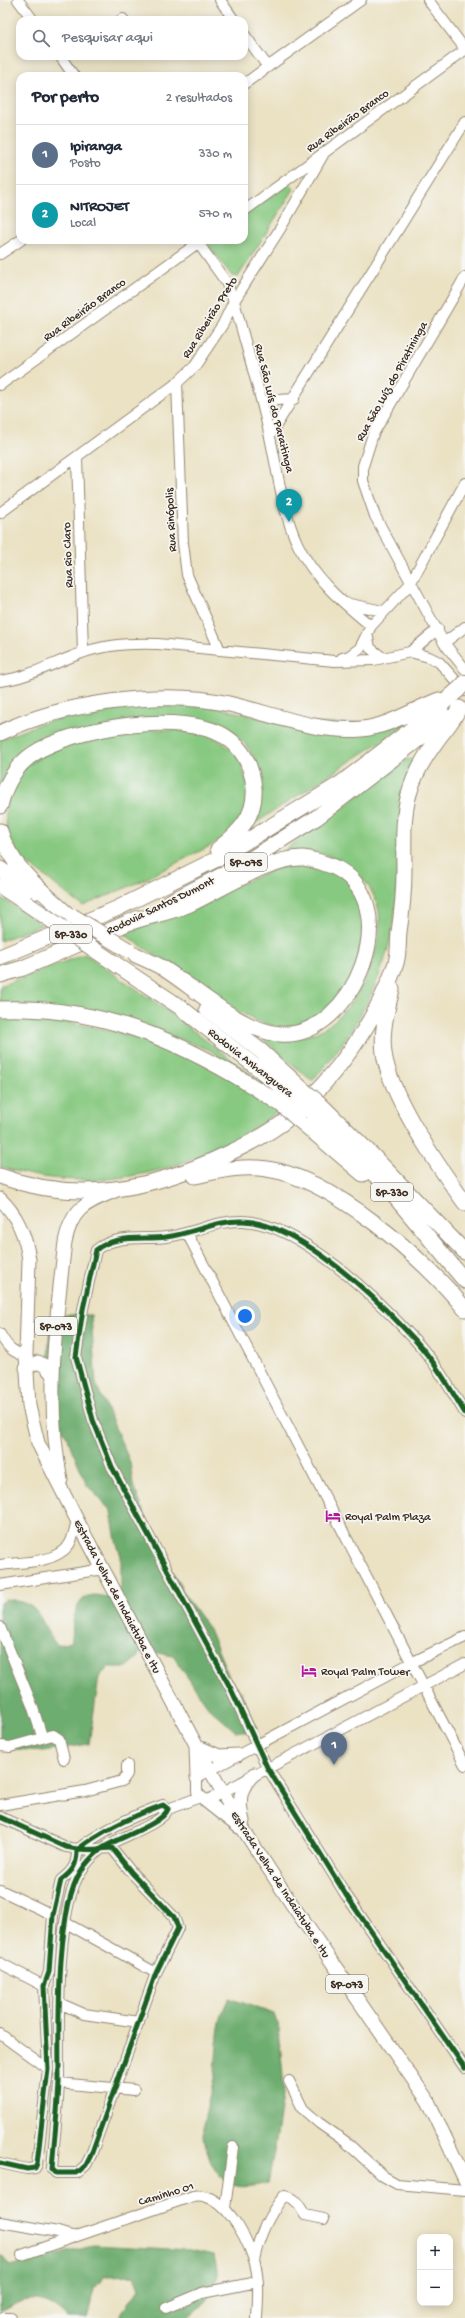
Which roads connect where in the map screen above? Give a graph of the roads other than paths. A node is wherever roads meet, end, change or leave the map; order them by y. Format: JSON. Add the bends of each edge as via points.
{"nodes":[{"id":1,"x":18,"y":0,"type":"edge"},
{"id":2,"x":220,"y":0,"type":"edge"},
{"id":3,"x":361,"y":0,"type":"edge"},
{"id":4,"x":428,"y":0,"type":"edge"},
{"id":5,"x":30,"y":16,"type":"edge"},
{"id":6,"x":231,"y":16,"type":"edge"},
{"id":7,"x":248,"y":40,"type":"edge"},
{"id":8,"x":465,"y":50,"type":"edge"},
{"id":9,"x":66,"y":60,"type":"edge"},
{"id":10,"x":268,"y":67,"type":"junction"},
{"id":11,"x":72,"y":72,"type":"edge"},
{"id":12,"x":248,"y":81,"type":"edge"},
{"id":13,"x":465,"y":122,"type":"edge"},
{"id":14,"x":323,"y":155,"type":"junction"},
{"id":15,"x":248,"y":207,"type":"edge"},
{"id":16,"x":16,"y":243,"type":"edge"},
{"id":17,"x":195,"y":244,"type":"edge"},
{"id":18,"x":201,"y":244,"type":"edge"},
{"id":19,"x":1,"y":252,"type":"edge"},
{"id":20,"x":465,"y":277,"type":"edge"},
{"id":21,"x":234,"y":301,"type":"junction"},
{"id":22,"x":177,"y":383,"type":"junction"},
{"id":23,"x":0,"y":385,"type":"edge"},
{"id":24,"x":294,"y":400,"type":"junction"},
{"id":25,"x":261,"y":401,"type":"junction"},
{"id":26,"x":270,"y":435,"type":"junction"},
{"id":27,"x":77,"y":457,"type":"junction"},
{"id":28,"x":465,"y":484,"type":"edge"},
{"id":29,"x":0,"y":513,"type":"edge"},
{"id":30,"x":410,"y":584,"type":"junction"},
{"id":31,"x":399,"y":595,"type":"junction"},
{"id":32,"x":418,"y":597,"type":"junction"},
{"id":33,"x":341,"y":602,"type":"junction"},
{"id":34,"x":383,"y":611,"type":"junction"},
{"id":35,"x":465,"y":627,"type":"edge"},
{"id":36,"x":438,"y":629,"type":"junction"},
{"id":37,"x":369,"y":630,"type":"junction"},
{"id":38,"x":444,"y":643,"type":"junction"},
{"id":39,"x":219,"y":648,"type":"junction"},
{"id":40,"x":83,"y":652,"type":"junction"},
{"id":41,"x":410,"y":652,"type":"junction"},
{"id":42,"x":383,"y":658,"type":"junction"},
{"id":43,"x":334,"y":661,"type":"junction"},
{"id":44,"x":439,"y":662,"type":"junction"},
{"id":45,"x":465,"y":669,"type":"edge"},
{"id":46,"x":0,"y":681,"type":"edge"},
{"id":47,"x":460,"y":695,"type":"edge"},
{"id":48,"x":207,"y":700,"type":"junction"},
{"id":49,"x":0,"y":722,"type":"edge"},
{"id":50,"x":0,"y":733,"type":"edge"},
{"id":51,"x":0,"y":806,"type":"edge"},
{"id":52,"x":0,"y":831,"type":"edge"},
{"id":53,"x":0,"y":869,"type":"edge"},
{"id":54,"x":0,"y":886,"type":"edge"},
{"id":55,"x":138,"y":898,"type":"junction"},
{"id":56,"x":69,"y":914,"type":"junction"},
{"id":57,"x":131,"y":922,"type":"junction"},
{"id":58,"x":132,"y":952,"type":"junction"},
{"id":59,"x":0,"y":957,"type":"edge"},
{"id":60,"x":396,"y":961,"type":"junction"},
{"id":61,"x":0,"y":975,"type":"edge"},
{"id":62,"x":0,"y":1009,"type":"edge"},
{"id":63,"x":292,"y":1096,"type":"junction"},
{"id":64,"x":309,"y":1111,"type":"junction"},
{"id":65,"x":0,"y":1176,"type":"edge"},
{"id":66,"x":154,"y":1182,"type":"junction"},
{"id":67,"x":117,"y":1190,"type":"junction"},
{"id":68,"x":0,"y":1199,"type":"edge"},
{"id":69,"x":465,"y":1203,"type":"edge"},
{"id":70,"x":187,"y":1232,"type":"junction"},
{"id":71,"x":465,"y":1252,"type":"edge"},
{"id":72,"x":465,"y":1281,"type":"edge"},
{"id":73,"x":465,"y":1309,"type":"edge"},
{"id":74,"x":0,"y":1334,"type":"edge"},
{"id":75,"x":26,"y":1355,"type":"junction"},
{"id":76,"x":26,"y":1368,"type":"junction"},
{"id":77,"x":53,"y":1375,"type":"junction"},
{"id":78,"x":465,"y":1413,"type":"edge"},
{"id":79,"x":63,"y":1488,"type":"junction"},
{"id":80,"x":77,"y":1520,"type":"junction"},
{"id":81,"x":0,"y":1565,"type":"edge"},
{"id":82,"x":104,"y":1569,"type":"junction"},
{"id":83,"x":0,"y":1585,"type":"edge"},
{"id":84,"x":0,"y":1627,"type":"edge"},
{"id":85,"x":465,"y":1637,"type":"edge"},
{"id":86,"x":411,"y":1663,"type":"junction"},
{"id":87,"x":465,"y":1664,"type":"edge"},
{"id":88,"x":423,"y":1685,"type":"junction"},
{"id":89,"x":42,"y":1736,"type":"junction"},
{"id":90,"x":196,"y":1745,"type":"junction"},
{"id":91,"x":0,"y":1746,"type":"edge"},
{"id":92,"x":256,"y":1746,"type":"junction"},
{"id":93,"x":238,"y":1756,"type":"junction"},
{"id":94,"x":64,"y":1759,"type":"dead end"},
{"id":95,"x":127,"y":1765,"type":"dead end"},
{"id":96,"x":465,"y":1765,"type":"edge"},
{"id":97,"x":267,"y":1767,"type":"junction"},
{"id":98,"x":211,"y":1770,"type":"junction"},
{"id":99,"x":254,"y":1774,"type":"junction"},
{"id":100,"x":197,"y":1778,"type":"junction"},
{"id":101,"x":223,"y":1791,"type":"junction"},
{"id":102,"x":203,"y":1799,"type":"junction"},
{"id":103,"x":0,"y":1805,"type":"edge"},
{"id":104,"x":168,"y":1809,"type":"junction"},
{"id":105,"x":0,"y":1816,"type":"edge"},
{"id":106,"x":245,"y":1832,"type":"junction"},
{"id":107,"x":102,"y":1849,"type":"junction"},
{"id":108,"x":77,"y":1850,"type":"junction"},
{"id":109,"x":0,"y":1890,"type":"edge"},
{"id":110,"x":53,"y":1915,"type":"junction"},
{"id":111,"x":66,"y":1923,"type":"junction"},
{"id":112,"x":0,"y":1963,"type":"edge"},
{"id":113,"x":156,"y":1972,"type":"junction"},
{"id":114,"x":44,"y":1986,"type":"junction"},
{"id":115,"x":59,"y":2003,"type":"junction"},
{"id":116,"x":139,"y":2022,"type":"junction"},
{"id":117,"x":0,"y":2034,"type":"edge"},
{"id":118,"x":465,"y":2068,"type":"edge"},
{"id":119,"x":48,"y":2069,"type":"junction"},
{"id":120,"x":289,"y":2080,"type":"dead end"},
{"id":121,"x":59,"y":2083,"type":"junction"},
{"id":122,"x":115,"y":2088,"type":"junction"},
{"id":123,"x":134,"y":2090,"type":"dead end"},
{"id":124,"x":233,"y":2147,"type":"dead end"},
{"id":125,"x":0,"y":2163,"type":"edge"},
{"id":126,"x":37,"y":2164,"type":"junction"},
{"id":127,"x":52,"y":2166,"type":"junction"},
{"id":128,"x":465,"y":2180,"type":"edge"},
{"id":129,"x":465,"y":2190,"type":"edge"},
{"id":130,"x":225,"y":2208,"type":"junction"},
{"id":131,"x":324,"y":2218,"type":"dead end"},
{"id":132,"x":0,"y":2222,"type":"edge"},
{"id":133,"x":73,"y":2236,"type":"junction"},
{"id":134,"x":22,"y":2255,"type":"dead end"},
{"id":135,"x":254,"y":2260,"type":"junction"},
{"id":136,"x":257,"y":2282,"type":"junction"},
{"id":137,"x":166,"y":2308,"type":"dead end"},
{"id":138,"x":3,"y":2318,"type":"edge"},
{"id":139,"x":11,"y":2318,"type":"edge"},
{"id":140,"x":257,"y":2318,"type":"edge"}],
"edges":[{"from":1,"to":5,"type":"street"},
{"from":2,"to":6,"type":"street"},
{"from":3,"to":10,"type":"street"},
{"from":4,"to":8,"type":"street"},
{"from":7,"to":10,"type":"street"},
{"from":8,"to":14,"type":"street","name":"Rua Ribeirão Branco"},
{"from":9,"to":11,"type":"street"},
{"from":10,"to":12,"type":"street"},
{"from":13,"to":24,"type":"street"},
{"from":14,"to":15,"type":"street","name":"Rua Ribeirão Branco"},
{"from":14,"to":21,"type":"street","name":"Rua Ribeirão Preto"},
{"from":16,"to":19,"type":"street"},
{"from":17,"to":23,"type":"street","name":"Rua Ribeirão Branco"},
{"from":18,"to":21,"type":"street","name":"Rua São Luís do Paraitinga","via":[[226,282]]},
{"from":20,"to":30,"type":"street","name":"Rua São Luíz do Piratininga","via":[[373,434],[363,466],[367,497]]},
{"from":21,"to":22,"type":"street","name":"Rua Ribeirão Preto","via":[[223,324],[195,366]]},
{"from":21,"to":25,"type":"street","name":"Rua São Luís do Paraitinga"},
{"from":22,"to":27,"type":"street","name":"Rua Ribeirão Preto"},
{"from":22,"to":39,"type":"street","name":"Rua Rinópolis","via":[[183,543],[187,575]]},
{"from":24,"to":25,"type":"street"},
{"from":24,"to":26,"type":"street"},
{"from":25,"to":26,"type":"street","name":"Rua São Luís do Paraitinga"},
{"from":26,"to":33,"type":"street","name":"Rua São Luís do Paraitinga","via":[[285,510],[298,546],[310,566]]},
{"from":27,"to":29,"type":"street","name":"Rua Ribeirão Preto"},
{"from":27,"to":40,"type":"street","name":"Rua Rio Claro"},
{"from":28,"to":30,"type":"street"},
{"from":30,"to":31,"type":"street"},
{"from":30,"to":32,"type":"street","name":"Rua São Luíz do Piratininga"},
{"from":31,"to":32,"type":"street"},
{"from":31,"to":34,"type":"street"},
{"from":32,"to":36,"type":"street","name":"Rua São Luíz do Piratininga"},
{"from":33,"to":34,"type":"street"},
{"from":33,"to":37,"type":"street","name":"Rua São Luís do Paraitinga"},
{"from":34,"to":37,"type":"street"},
{"from":35,"to":38,"type":"street"},
{"from":36,"to":38,"type":"street","name":"Rua São Luíz do Piratininga"},
{"from":36,"to":41,"type":"street"},
{"from":37,"to":42,"type":"street","via":[[368,644],[372,651]]},
{"from":37,"to":43,"type":"street","via":[[360,648]]},
{"from":38,"to":44,"type":"street"},
{"from":38,"to":45,"type":"street","name":"Rua São Luíz do Piratininga"},
{"from":39,"to":40,"type":"street","via":[[135,644]]},
{"from":39,"to":43,"type":"street"},
{"from":40,"to":46,"type":"street"},
{"from":41,"to":42,"type":"street"},
{"from":41,"to":44,"type":"street"},
{"from":42,"to":43,"type":"street"},
{"from":44,"to":47,"type":"street"},
{"from":47,"to":48,"type":"highway","via":[[392,722],[363,729],[336,729]]},
{"from":47,"to":55,"type":"highway","name":"Rodovia Santos Dumont","number":"SP-075","via":[[340,784],[219,858]]},
{"from":47,"to":57,"type":"highway","name":"Rodovia Santos Dumont","number":"SP-075","via":[[316,818],[238,867]]},
{"from":47,"to":60,"type":"highway","via":[[453,721],[435,742],[416,772],[409,794],[405,811],[404,886]]},
{"from":48,"to":49,"type":"highway","via":[[159,692],[126,692],[70,702]]},
{"from":48,"to":50,"type":"highway","via":[[145,699],[105,703],[60,712]]},
{"from":51,"to":55,"type":"highway","via":[[11,776],[22,763],[52,744],[76,736],[123,725],[167,724],[211,730],[226,737],[239,748],[248,763],[253,779],[254,795],[243,828],[216,850]]},
{"from":52,"to":56,"type":"highway","via":[[5,848],[17,865]]},
{"from":53,"to":56,"type":"highway","name":"Rodovia Anhanguera","number":"SP-330"},
{"from":54,"to":63,"type":"highway","name":"Rodovia Anhanguera","number":"SP-330","bridge":true,"via":[[180,1007]]},
{"from":55,"to":59,"type":"highway","name":"Rodovia Santos Dumont","number":"SP-075","via":[[20,951]]},
{"from":56,"to":58,"type":"highway","name":"Rodovia Anhanguera","number":"SP-330","bridge":true},
{"from":57,"to":58,"type":"highway","via":[[189,904],[275,863],[303,858],[323,862],[347,874],[364,895],[370,913],[371,935],[353,985],[326,1020],[298,1032],[280,1034],[250,1025],[162,968]]},
{"from":57,"to":61,"type":"highway","name":"Rodovia Santos Dumont","number":"SP-075"},
{"from":58,"to":63,"type":"highway","name":"Rodovia Anhanguera","number":"SP-330","via":[[262,1052]]},
{"from":60,"to":66,"type":"highway","via":[[375,1010],[348,1054],[290,1117],[273,1130],[234,1150],[194,1169]]},
{"from":60,"to":69,"type":"highway","via":[[384,1018],[386,1066],[404,1106],[443,1173]]},
{"from":62,"to":63,"type":"highway","via":[[19,1008],[68,1013],[157,1035],[234,1073]]},
{"from":63,"to":64,"type":"highway","name":"Rodovia Anhanguera","number":"SP-330","bridge":true},
{"from":63,"to":64,"type":"highway","bridge":true},
{"from":64,"to":71,"type":"highway","name":"Rodovia Anhanguera","number":"SP-330","via":[[377,1160]]},
{"from":64,"to":72,"type":"highway","name":"Rodovia Anhanguera","number":"SP-330","via":[[365,1164],[415,1219]]},
{"from":65,"to":67,"type":"highway","via":[[30,1186],[51,1189],[86,1192]]},
{"from":66,"to":67,"type":"highway"},
{"from":66,"to":73,"type":"highway","via":[[242,1168],[268,1169],[303,1179],[335,1195],[371,1221],[438,1278]]},
{"from":67,"to":77,"type":"main road","name":"Estrada Velha de Indaiatuba e Itu","number":"SP-073","via":[[80,1209],[69,1224],[60,1283]]},
{"from":68,"to":75,"type":"main road","name":"Estrada Velha de Indaiatuba e Itu","number":"SP-073","via":[[12,1210],[27,1244],[29,1260]]},
{"from":70,"to":78,"type":"street","via":[[243,1221],[259,1223],[302,1243],[334,1264],[415,1341]]},
{"from":70,"to":86,"type":"street"},
{"from":70,"to":92,"type":"street","via":[[167,1237],[115,1240],[103,1244],[96,1250],[76,1357],[93,1420],[112,1467],[231,1689]]},
{"from":74,"to":75,"type":"street","via":[[15,1352]]},
{"from":75,"to":76,"type":"main road","name":"Estrada Velha de Indaiatuba e Itu","number":"SP-073"},
{"from":76,"to":77,"type":"main road","via":[[38,1362]]},
{"from":76,"to":79,"type":"main road","name":"Estrada Velha de Indaiatuba e Itu","number":"SP-073","via":[[29,1406],[38,1443],[47,1464]]},
{"from":77,"to":79,"type":"main road","name":"Estrada Velha de Indaiatuba e Itu","number":"SP-073","via":[[56,1456]]},
{"from":79,"to":80,"type":"main road","name":"Estrada Velha de Indaiatuba e Itu","number":"SP-073"},
{"from":80,"to":81,"type":"street","via":[[69,1546],[59,1554],[46,1559]]},
{"from":80,"to":82,"type":"main road","name":"Estrada Velha de Indaiatuba e Itu","number":"SP-073"},
{"from":82,"to":83,"type":"street"},
{"from":82,"to":90,"type":"main road","name":"Estrada Velha de Indaiatuba e Itu","number":"SP-073"},
{"from":84,"to":89,"type":"street"},
{"from":85,"to":86,"type":"street"},
{"from":86,"to":88,"type":"street"},
{"from":86,"to":92,"type":"street"},
{"from":87,"to":88,"type":"street"},
{"from":88,"to":96,"type":"street"},
{"from":88,"to":97,"type":"street"},
{"from":89,"to":91,"type":"street","via":[[10,1747]]},
{"from":89,"to":94,"type":"street","via":[[53,1735],[59,1739]]},
{"from":90,"to":93,"type":"main road","via":[[219,1756]]},
{"from":90,"to":98,"type":"main road","number":"SP-073"},
{"from":90,"to":100,"type":"main road"},
{"from":92,"to":93,"type":"street"},
{"from":92,"to":97,"type":"street"},
{"from":93,"to":98,"type":"street"},
{"from":95,"to":103,"type":"street","via":[[127,1774],[122,1782]]},
{"from":97,"to":99,"type":"street"},
{"from":97,"to":118,"type":"street","via":[[346,1896]]},
{"from":98,"to":100,"type":"street"},
{"from":98,"to":101,"type":"main road","number":"SP-073"},
{"from":99,"to":101,"type":"street"},
{"from":99,"to":106,"type":"main road","via":[[240,1796]]},
{"from":100,"to":102,"type":"street","via":[[196,1789]]},
{"from":101,"to":102,"type":"street"},
{"from":101,"to":106,"type":"main road","name":"Estrada Velha de Indaiatuba e Itu","number":"SP-073"},
{"from":102,"to":104,"type":"street"},
{"from":102,"to":106,"type":"main road"},
{"from":104,"to":107,"type":"street","via":[[157,1820]]},
{"from":104,"to":108,"type":"street","via":[[163,1805],[119,1824]]},
{"from":105,"to":108,"type":"street"},
{"from":106,"to":128,"type":"main road","name":"Estrada Velha de Indaiatuba e Itu","number":"SP-073","via":[[428,2101]]},
{"from":107,"to":108,"type":"street"},
{"from":107,"to":111,"type":"street","via":[[90,1859],[78,1878],[70,1899]]},
{"from":107,"to":113,"type":"street","via":[[112,1848],[174,1918],[178,1928],[176,1937]]},
{"from":108,"to":110,"type":"street","via":[[77,1863],[59,1885]]},
{"from":109,"to":110,"type":"street"},
{"from":110,"to":114,"type":"street","via":[[49,1972]]},
{"from":111,"to":113,"type":"street"},
{"from":111,"to":115,"type":"street"},
{"from":112,"to":114,"type":"street"},
{"from":113,"to":116,"type":"street"},
{"from":114,"to":119,"type":"street"},
{"from":115,"to":116,"type":"street","via":[[84,2014]]},
{"from":115,"to":121,"type":"street"},
{"from":116,"to":122,"type":"street"},
{"from":117,"to":119,"type":"street"},
{"from":119,"to":126,"type":"street"},
{"from":120,"to":129,"type":"street","via":[[302,2109],[346,2142],[383,2176],[397,2184]]},
{"from":121,"to":122,"type":"street"},
{"from":121,"to":127,"type":"street"},
{"from":122,"to":123,"type":"street"},
{"from":122,"to":127,"type":"street","via":[[86,2165],[71,2175],[56,2173]]},
{"from":124,"to":130,"type":"street"},
{"from":125,"to":126,"type":"street","via":[[32,2170]]},
{"from":126,"to":127,"type":"street"},
{"from":130,"to":133,"type":"street","name":"Caminho 01","via":[[215,2199],[201,2195]]},
{"from":130,"to":135,"type":"street","name":"Caminho 01","via":[[240,2230]]},
{"from":131,"to":135,"type":"street","via":[[304,2215],[295,2201],[289,2196],[284,2196],[269,2215]]},
{"from":132,"to":133,"type":"street"},
{"from":133,"to":134,"type":"street","name":"Caminho 01"},
{"from":135,"to":136,"type":"street","name":"Caminho 01"},
{"from":136,"to":137,"type":"street","via":[[202,2293]]},
{"from":136,"to":140,"type":"street","name":"Caminho 01"},
{"from":138,"to":139,"type":"street"}]}
